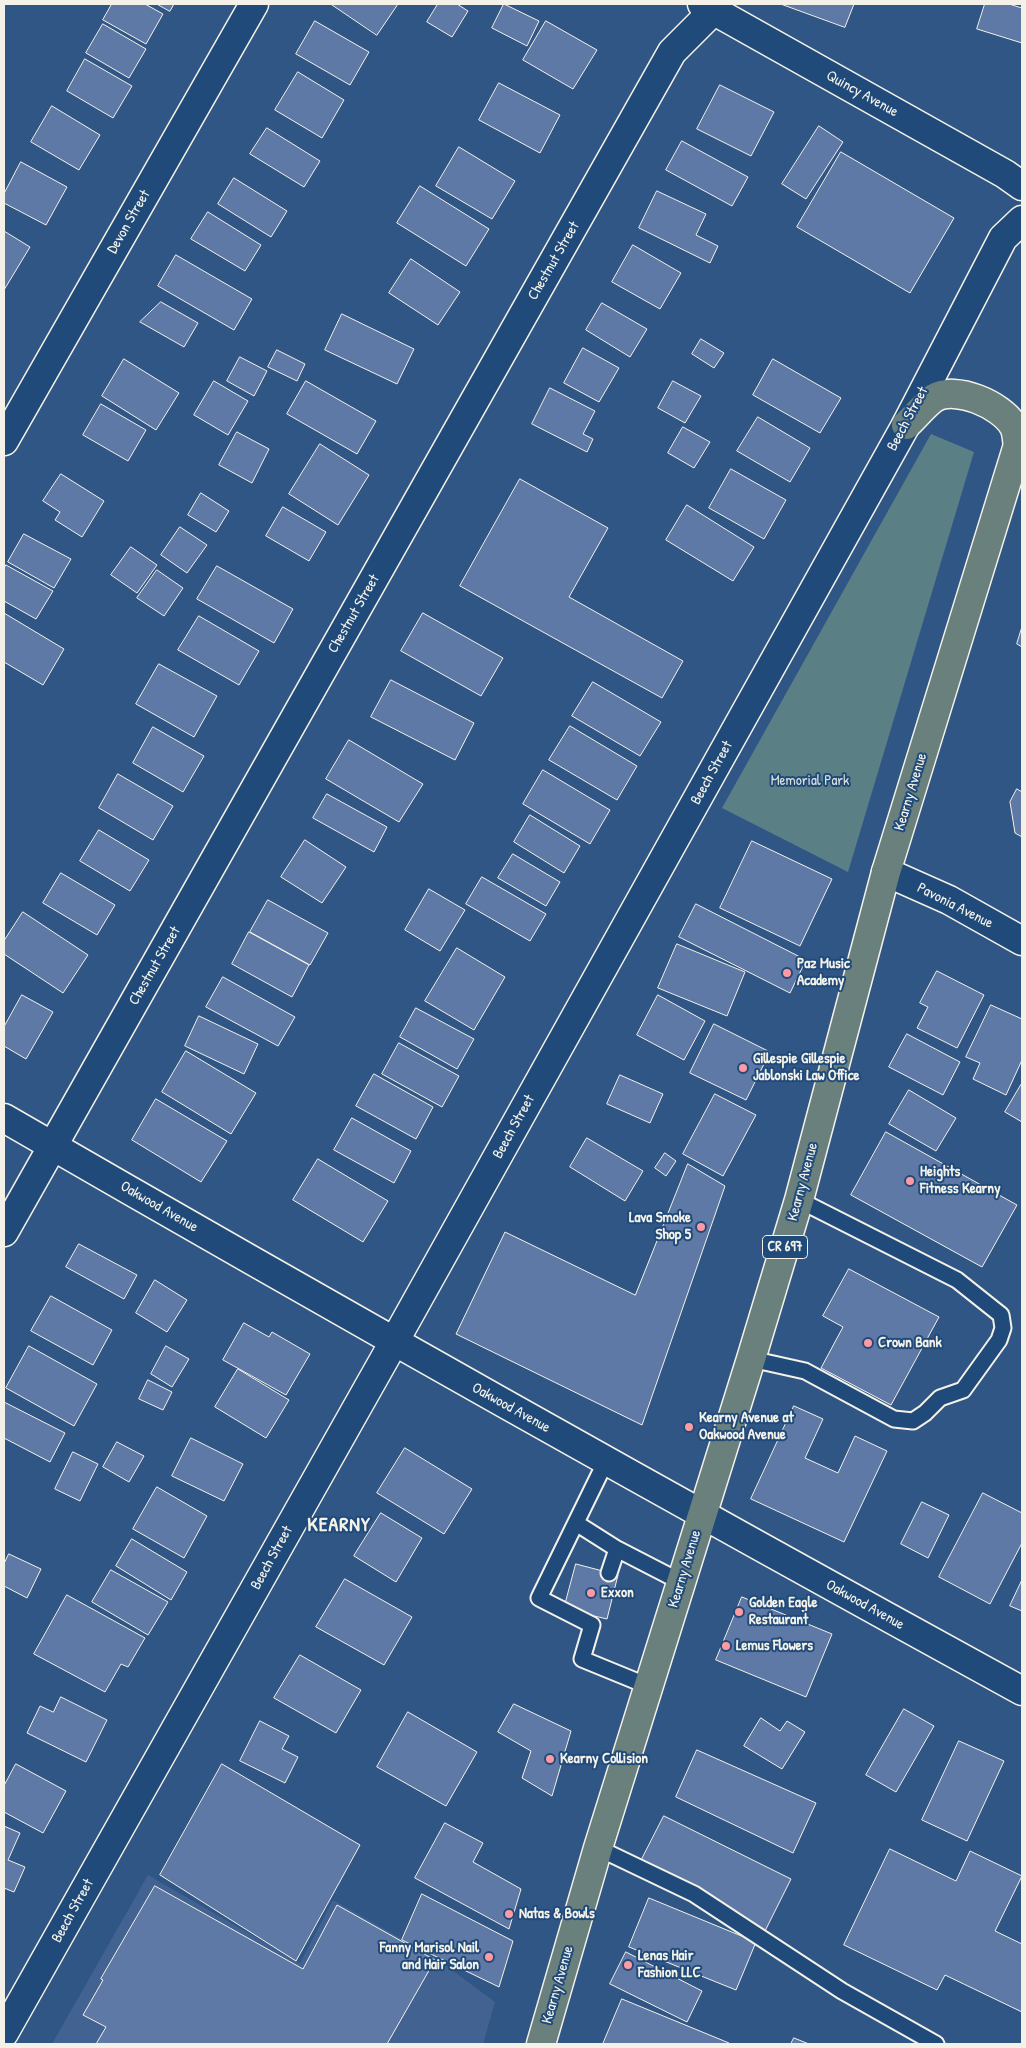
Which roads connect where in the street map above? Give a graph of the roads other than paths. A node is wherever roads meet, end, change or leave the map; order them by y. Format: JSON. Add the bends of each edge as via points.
{"nodes":[{"id":1,"x":254,"y":4,"type":"edge"},
{"id":2,"x":711,"y":6,"type":"edge"},
{"id":3,"x":1022,"y":186,"type":"edge"},
{"id":4,"x":1022,"y":220,"type":"edge"},
{"id":5,"x":906,"y":425,"type":"junction"},
{"id":6,"x":1020,"y":440,"type":"edge"},
{"id":7,"x":4,"y":441,"type":"edge"},
{"id":8,"x":886,"y":872,"type":"junction"},
{"id":9,"x":1022,"y":941,"type":"edge"},
{"id":10,"x":4,"y":1118,"type":"edge"},
{"id":11,"x":52,"y":1146,"type":"junction"},
{"id":12,"x":799,"y":1200,"type":"junction"},
{"id":13,"x":4,"y":1232,"type":"edge"},
{"id":14,"x":394,"y":1342,"type":"junction"},
{"id":15,"x":751,"y":1359,"type":"junction"},
{"id":16,"x":606,"y":1461,"type":"junction"},
{"id":17,"x":702,"y":1516,"type":"junction"},
{"id":18,"x":576,"y":1523,"type":"junction"},
{"id":19,"x":617,"y":1549,"type":"junction"},
{"id":20,"x":609,"y":1573,"type":"dead end"},
{"id":21,"x":681,"y":1582,"type":"junction"},
{"id":22,"x":648,"y":1686,"type":"junction"},
{"id":23,"x":1022,"y":1691,"type":"edge"},
{"id":24,"x":598,"y":1848,"type":"junction"},
{"id":25,"x":4,"y":2033,"type":"edge"},
{"id":26,"x":541,"y":2044,"type":"edge"},
{"id":27,"x":936,"y":2044,"type":"edge"}],
"edges":[{"from":1,"to":7,"type":"street","name":"Devon Street"},
{"from":2,"to":3,"type":"street","name":"Quincy Avenue"},
{"from":2,"to":11,"type":"street","name":"Chestnut Street","via":[[672,52]]},
{"from":4,"to":5,"type":"street","name":"Beech Street","via":[[1003,238]]},
{"from":5,"to":6,"type":"main road","via":[[934,398],[951,394],[970,396],[1004,413]]},
{"from":5,"to":14,"type":"street","name":"Beech Street"},
{"from":6,"to":8,"type":"main road","name":"Kearny Avenue","number":"CR 697"},
{"from":8,"to":9,"type":"street","name":"Pavonia Avenue","via":[[949,900]]},
{"from":8,"to":12,"type":"main road","name":"Kearny Avenue","number":"CR 697"},
{"from":10,"to":11,"type":"street","name":"Oakwood Avenue"},
{"from":11,"to":13,"type":"street","name":"Chestnut Street"},
{"from":11,"to":14,"type":"street","name":"Oakwood Avenue"},
{"from":12,"to":15,"type":"main road","name":"Kearny Avenue","number":"CR 697"},
{"from":12,"to":15,"type":"lane","via":[[957,1280],[1001,1315],[1003,1328],[999,1340],[963,1390],[940,1398],[913,1421],[894,1419],[805,1370]]},
{"from":14,"to":16,"type":"street","name":"Oakwood Avenue"},
{"from":14,"to":25,"type":"street","name":"Beech Street"},
{"from":15,"to":17,"type":"main road","name":"Kearny Avenue","number":"CR 697"},
{"from":16,"to":17,"type":"street","name":"Oakwood Avenue"},
{"from":16,"to":18,"type":"lane"},
{"from":17,"to":21,"type":"main road","name":"Kearny Avenue","number":"CR 697"},
{"from":17,"to":23,"type":"street","name":"Oakwood Avenue"},
{"from":18,"to":19,"type":"lane"},
{"from":18,"to":22,"type":"lane","via":[[540,1598],[594,1621],[582,1659]]},
{"from":19,"to":20,"type":"lane"},
{"from":19,"to":21,"type":"lane"},
{"from":21,"to":22,"type":"main road","name":"Kearny Avenue","number":"CR 697"},
{"from":22,"to":24,"type":"main road","name":"Kearny Avenue","number":"CR 697"},
{"from":24,"to":26,"type":"main road","name":"Kearny Avenue","number":"CR 697"},
{"from":24,"to":27,"type":"lane","via":[[694,1894],[842,1991]]}]}
